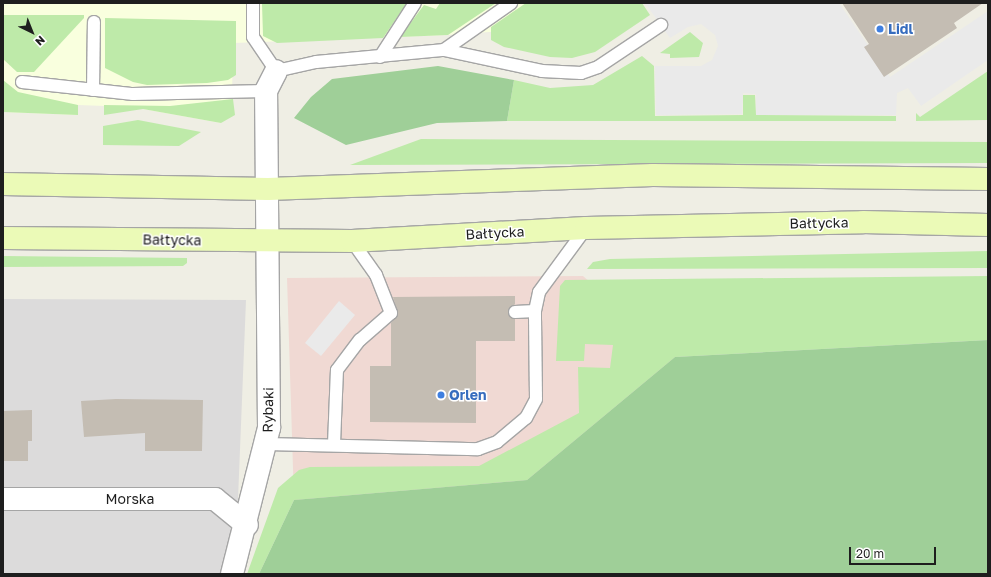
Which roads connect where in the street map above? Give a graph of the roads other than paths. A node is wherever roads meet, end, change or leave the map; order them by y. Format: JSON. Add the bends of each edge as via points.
{"nodes":[{"id":1,"x":253,"y":3,"type":"edge"},
{"id":2,"x":415,"y":3,"type":"edge"},
{"id":3,"x":511,"y":3,"type":"edge"},
{"id":4,"x":94,"y":22,"type":"dead end"},
{"id":5,"x":661,"y":25,"type":"dead end"},
{"id":6,"x":444,"y":50,"type":"junction"},
{"id":7,"x":380,"y":57,"type":"junction"},
{"id":8,"x":276,"y":71,"type":"junction"},
{"id":9,"x":22,"y":82,"type":"dead end"},
{"id":10,"x":93,"y":90,"type":"junction"},
{"id":11,"x":266,"y":91,"type":"junction"},
{"id":12,"x":988,"y":180,"type":"edge"},
{"id":13,"x":3,"y":184,"type":"edge"},
{"id":14,"x":268,"y":189,"type":"junction"},
{"id":15,"x":988,"y":225,"type":"edge"},
{"id":16,"x":586,"y":228,"type":"junction"},
{"id":17,"x":3,"y":238,"type":"edge"},
{"id":18,"x":267,"y":241,"type":"junction"},
{"id":19,"x":352,"y":241,"type":"junction"},
{"id":20,"x":536,"y":311,"type":"junction"},
{"id":21,"x":515,"y":312,"type":"dead end"},
{"id":22,"x":267,"y":444,"type":"junction"},
{"id":23,"x":334,"y":444,"type":"junction"},
{"id":24,"x":3,"y":499,"type":"edge"},
{"id":25,"x":246,"y":525,"type":"junction"},
{"id":26,"x":232,"y":574,"type":"edge"}],
"edges":[{"from":1,"to":8,"type":"lane","via":[[253,37]]},
{"from":2,"to":7,"type":"lane"},
{"from":3,"to":6,"type":"lane"},
{"from":4,"to":10,"type":"lane"},
{"from":5,"to":6,"type":"lane","via":[[598,67],[581,73],[542,71]]},
{"from":6,"to":7,"type":"lane"},
{"from":7,"to":8,"type":"lane","via":[[316,62]]},
{"from":8,"to":11,"type":"street"},
{"from":9,"to":10,"type":"lane"},
{"from":10,"to":11,"type":"lane","via":[[133,94]]},
{"from":11,"to":14,"type":"street","name":"Rybaki"},
{"from":12,"to":14,"type":"main road","via":[[653,175]]},
{"from":13,"to":14,"type":"main road"},
{"from":14,"to":18,"type":"street","name":"Rybaki"},
{"from":15,"to":16,"type":"main road","name":"Bałtycka","via":[[863,222]]},
{"from":16,"to":19,"type":"main road","name":"Bałtycka"},
{"from":16,"to":20,"type":"lane","via":[[539,292]]},
{"from":17,"to":18,"type":"main road","name":"Bałtycka"},
{"from":18,"to":19,"type":"main road","name":"Bałtycka"},
{"from":18,"to":22,"type":"street","name":"Rybaki"},
{"from":19,"to":23,"type":"lane","via":[[376,275],[391,313],[360,340],[337,370]]},
{"from":20,"to":21,"type":"lane"},
{"from":20,"to":23,"type":"lane","via":[[536,399],[526,418],[497,442],[478,449]]},
{"from":22,"to":23,"type":"lane"},
{"from":22,"to":25,"type":"street","name":"Rybaki"},
{"from":24,"to":25,"type":"street","name":"Morska","via":[[215,499]]},
{"from":25,"to":26,"type":"street","name":"Rybaki"}]}
